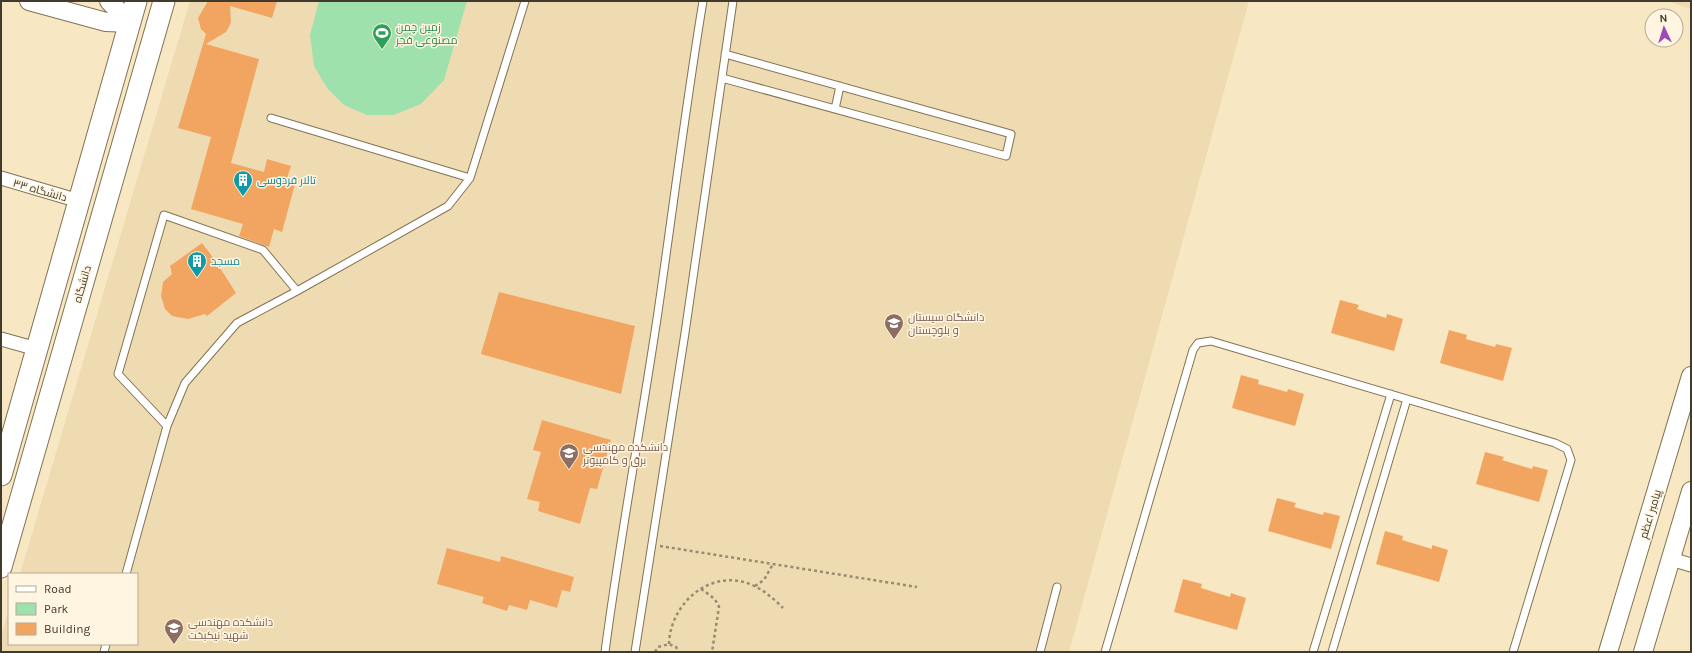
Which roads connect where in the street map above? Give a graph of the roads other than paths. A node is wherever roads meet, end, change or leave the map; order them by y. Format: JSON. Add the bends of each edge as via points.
{"nodes":[{"id":1,"x":29,"y":1,"type":"edge"},
{"id":2,"x":109,"y":1,"type":"edge"},
{"id":3,"x":136,"y":1,"type":"edge"},
{"id":4,"x":164,"y":1,"type":"edge"},
{"id":5,"x":525,"y":1,"type":"edge"},
{"id":6,"x":703,"y":1,"type":"edge"},
{"id":7,"x":733,"y":1,"type":"edge"},
{"id":8,"x":130,"y":23,"type":"junction"},
{"id":9,"x":156,"y":30,"type":"junction"},
{"id":10,"x":725,"y":54,"type":"junction"},
{"id":11,"x":722,"y":78,"type":"junction"},
{"id":12,"x":840,"y":86,"type":"junction"},
{"id":13,"x":835,"y":109,"type":"junction"},
{"id":14,"x":271,"y":118,"type":"dead end"},
{"id":15,"x":1,"y":178,"type":"edge"},
{"id":16,"x":470,"y":178,"type":"junction"},
{"id":17,"x":79,"y":201,"type":"junction"},
{"id":18,"x":297,"y":291,"type":"junction"},
{"id":19,"x":1,"y":339,"type":"edge"},
{"id":20,"x":37,"y":349,"type":"junction"},
{"id":21,"x":1691,"y":376,"type":"edge"},
{"id":22,"x":1391,"y":394,"type":"junction"},
{"id":23,"x":1407,"y":399,"type":"junction"},
{"id":24,"x":167,"y":426,"type":"junction"},
{"id":25,"x":1,"y":475,"type":"edge"},
{"id":26,"x":1691,"y":491,"type":"edge"},
{"id":27,"x":1671,"y":559,"type":"junction"},
{"id":28,"x":1691,"y":565,"type":"edge"},
{"id":29,"x":1,"y":567,"type":"edge"},
{"id":30,"x":126,"y":573,"type":"edge"},
{"id":31,"x":1057,"y":587,"type":"dead end"},
{"id":32,"x":604,"y":652,"type":"edge"},
{"id":33,"x":634,"y":652,"type":"edge"},
{"id":34,"x":1040,"y":652,"type":"edge"},
{"id":35,"x":1105,"y":652,"type":"edge"},
{"id":36,"x":1313,"y":652,"type":"edge"},
{"id":37,"x":1332,"y":652,"type":"edge"},
{"id":38,"x":1513,"y":652,"type":"edge"},
{"id":39,"x":1608,"y":652,"type":"edge"},
{"id":40,"x":1643,"y":652,"type":"edge"}],
"edges":[{"from":1,"to":8,"type":"main road","via":[[106,22]]},
{"from":2,"to":8,"type":"main road"},
{"from":3,"to":8,"type":"main road"},
{"from":4,"to":9,"type":"main road","name":"دانشگاه"},
{"from":5,"to":16,"type":"lane"},
{"from":6,"to":32,"type":"lane","via":[[658,312]]},
{"from":7,"to":10,"type":"lane"},
{"from":8,"to":9,"type":"main road"},
{"from":8,"to":17,"type":"main road"},
{"from":9,"to":29,"type":"main road","name":"دانشگاه"},
{"from":10,"to":11,"type":"lane"},
{"from":10,"to":12,"type":"lane"},
{"from":11,"to":13,"type":"lane"},
{"from":11,"to":33,"type":"lane","via":[[684,341]]},
{"from":12,"to":13,"type":"lane"},
{"from":12,"to":13,"type":"lane","via":[[1012,134],[1006,156]]},
{"from":14,"to":16,"type":"lane"},
{"from":15,"to":17,"type":"street","name":"دانشگاه ۳۳"},
{"from":16,"to":18,"type":"lane","via":[[448,206]]},
{"from":17,"to":20,"type":"main road"},
{"from":18,"to":24,"type":"lane","via":[[237,323],[185,382]]},
{"from":18,"to":24,"type":"lane","via":[[263,250],[164,215],[118,374]]},
{"from":19,"to":20,"type":"street"},
{"from":20,"to":25,"type":"main road"},
{"from":21,"to":39,"type":"main road","name":"پیامبر اعظم"},
{"from":22,"to":23,"type":"lane"},
{"from":22,"to":35,"type":"lane","via":[[1211,341],[1198,343],[1193,350]]},
{"from":22,"to":36,"type":"lane"},
{"from":23,"to":37,"type":"lane"},
{"from":23,"to":38,"type":"lane","via":[[1567,448],[1571,460]]},
{"from":24,"to":30,"type":"lane"},
{"from":26,"to":27,"type":"main road"},
{"from":27,"to":28,"type":"street"},
{"from":27,"to":40,"type":"main road"},
{"from":31,"to":34,"type":"lane"}]}
